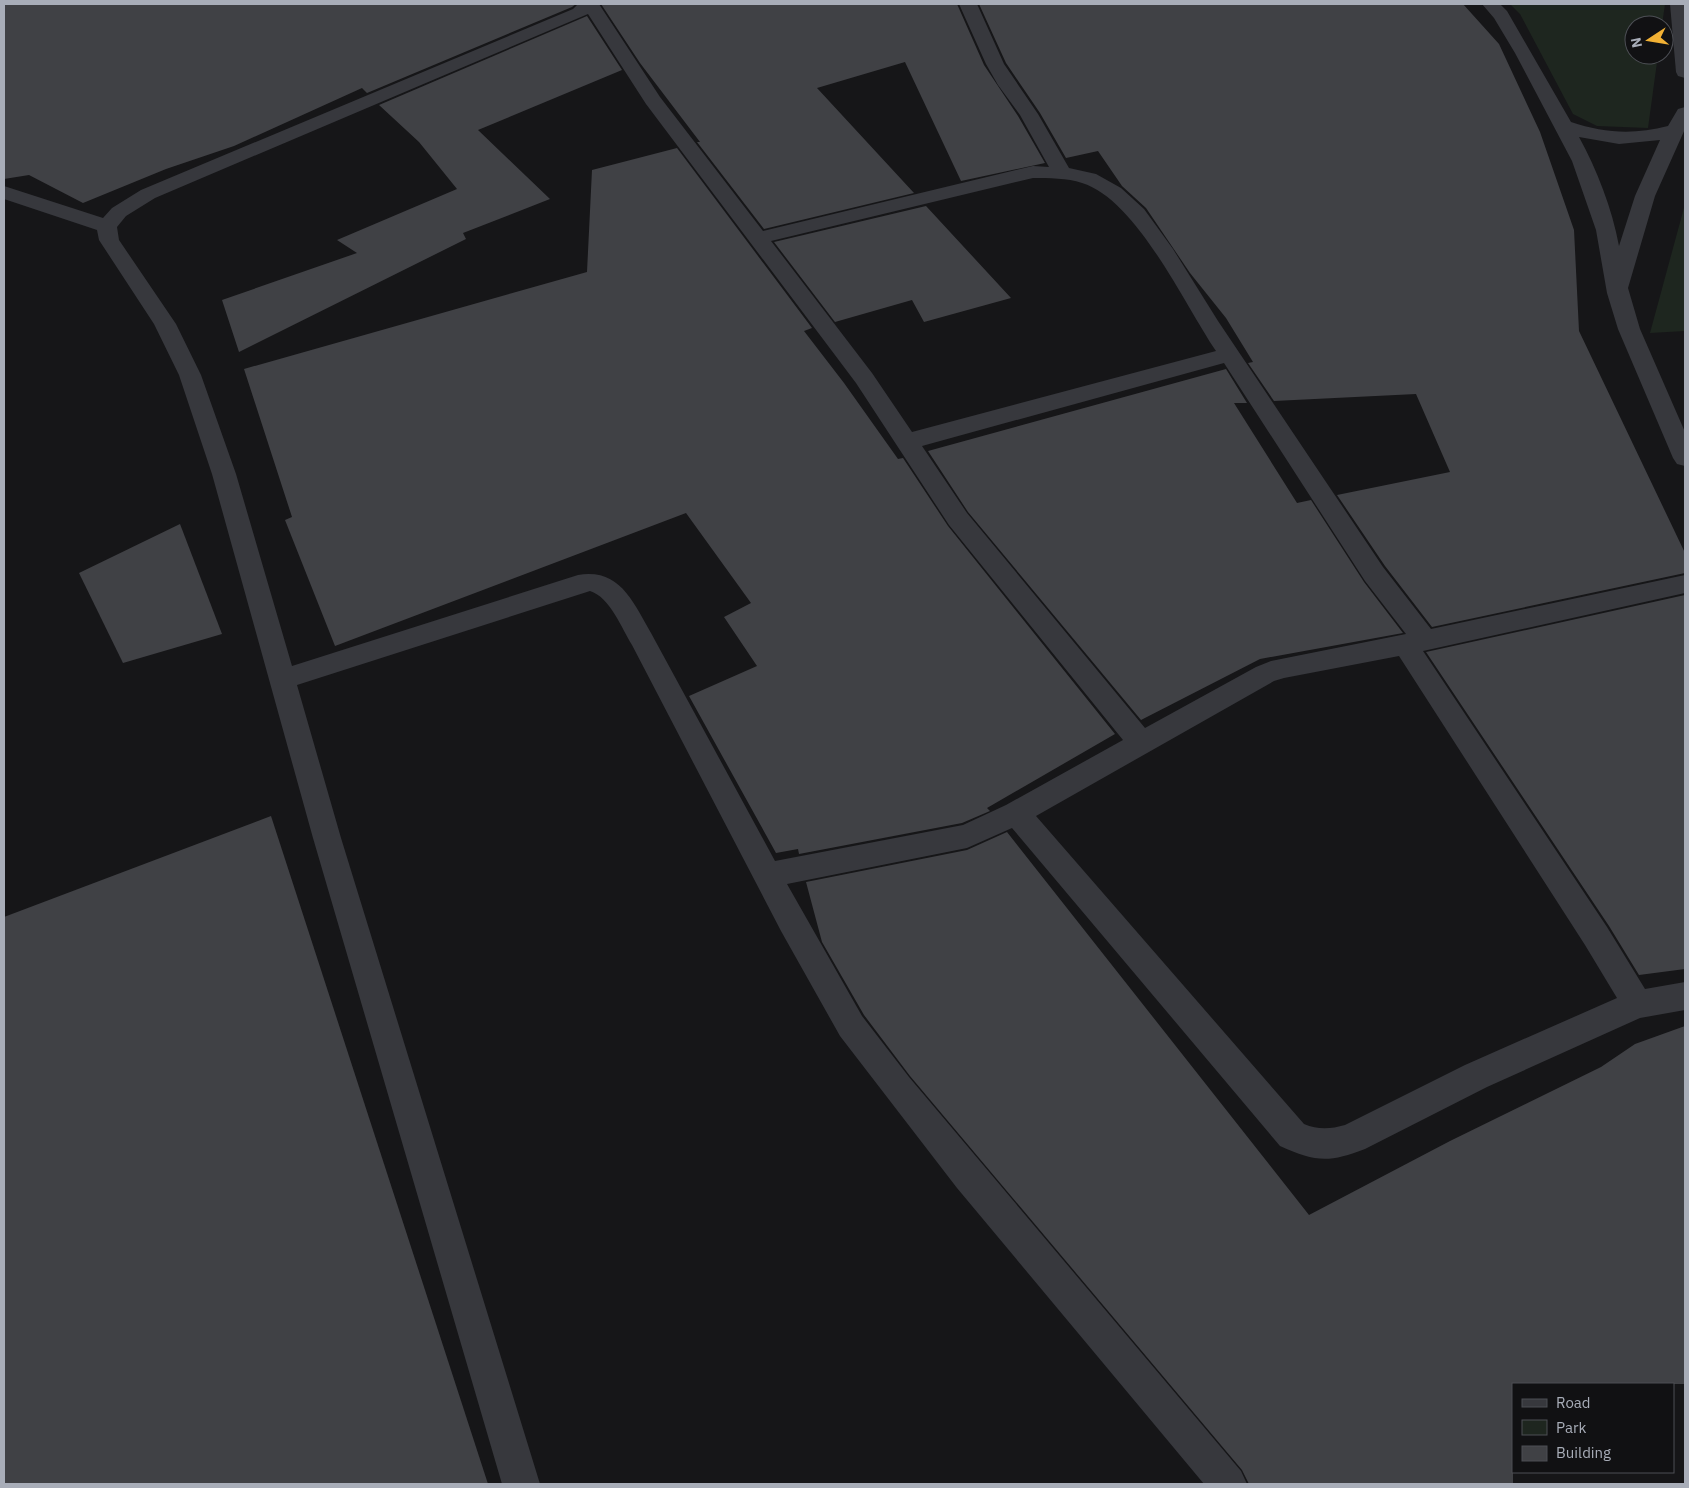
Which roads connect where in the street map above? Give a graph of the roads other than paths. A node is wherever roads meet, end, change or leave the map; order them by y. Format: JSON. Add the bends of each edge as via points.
{"nodes":[{"id":1,"x":589,"y":4,"type":"edge"},
{"id":2,"x":968,"y":4,"type":"edge"},
{"id":3,"x":1491,"y":4,"type":"edge"},
{"id":4,"x":1678,"y":4,"type":"edge"},
{"id":5,"x":1685,"y":72,"type":"edge"},
{"id":6,"x":1680,"y":122,"type":"edge"},
{"id":7,"x":1564,"y":126,"type":"junction"},
{"id":8,"x":1062,"y":173,"type":"junction"},
{"id":9,"x":4,"y":192,"type":"edge"},
{"id":10,"x":107,"y":226,"type":"junction"},
{"id":11,"x":758,"y":238,"type":"junction"},
{"id":12,"x":1618,"y":293,"type":"junction"},
{"id":13,"x":1230,"y":354,"type":"junction"},
{"id":14,"x":907,"y":442,"type":"junction"},
{"id":15,"x":1685,"y":458,"type":"edge"},
{"id":16,"x":1685,"y":584,"type":"edge"},
{"id":17,"x":1415,"y":642,"type":"junction"},
{"id":18,"x":283,"y":679,"type":"junction"},
{"id":19,"x":1141,"y":743,"type":"junction"},
{"id":20,"x":1016,"y":813,"type":"junction"},
{"id":21,"x":767,"y":875,"type":"junction"},
{"id":22,"x":1685,"y":996,"type":"edge"},
{"id":23,"x":1637,"y":1004,"type":"junction"},
{"id":24,"x":521,"y":1484,"type":"edge"},
{"id":25,"x":1228,"y":1484,"type":"edge"}],
"edges":[{"from":1,"to":10,"type":"street","via":[[579,12],[148,194],[119,212]]},
{"from":1,"to":11,"type":"street","via":[[653,100]]},
{"from":2,"to":8,"type":"street","via":[[995,64],[1029,114]]},
{"from":3,"to":7,"type":"street","via":[[1524,53]]},
{"from":4,"to":5,"type":"street"},
{"from":6,"to":7,"type":"street","via":[[1630,139],[1610,140]]},
{"from":6,"to":12,"type":"street","via":[[1655,170],[1634,225]]},
{"from":7,"to":12,"type":"street","via":[[1594,191],[1606,230]]},
{"from":8,"to":11,"type":"street","via":[[1033,172]]},
{"from":8,"to":13,"type":"street","via":[[1097,182],[1114,192],[1137,213]]},
{"from":9,"to":10,"type":"street"},
{"from":10,"to":18,"type":"street","via":[[109,240],[165,324],[190,375],[224,474]]},
{"from":11,"to":14,"type":"street","via":[[864,378]]},
{"from":12,"to":15,"type":"street","via":[[1647,373]]},
{"from":13,"to":14,"type":"street"},
{"from":13,"to":17,"type":"street"},
{"from":14,"to":19,"type":"street","via":[[958,519]]},
{"from":16,"to":17,"type":"street"},
{"from":17,"to":19,"type":"street","via":[[1280,668]]},
{"from":17,"to":23,"type":"street"},
{"from":18,"to":21,"type":"street","via":[[578,584],[599,584],[608,588],[620,603],[642,640]]},
{"from":18,"to":24,"type":"street","via":[[327,838]]},
{"from":19,"to":20,"type":"street"},
{"from":20,"to":21,"type":"street","via":[[967,836]]},
{"from":20,"to":23,"type":"street","via":[[1286,1129],[1313,1145],[1334,1145],[1353,1138],[1476,1076]]},
{"from":21,"to":25,"type":"street","via":[[851,1026],[898,1088]]},
{"from":22,"to":23,"type":"street"}]}
